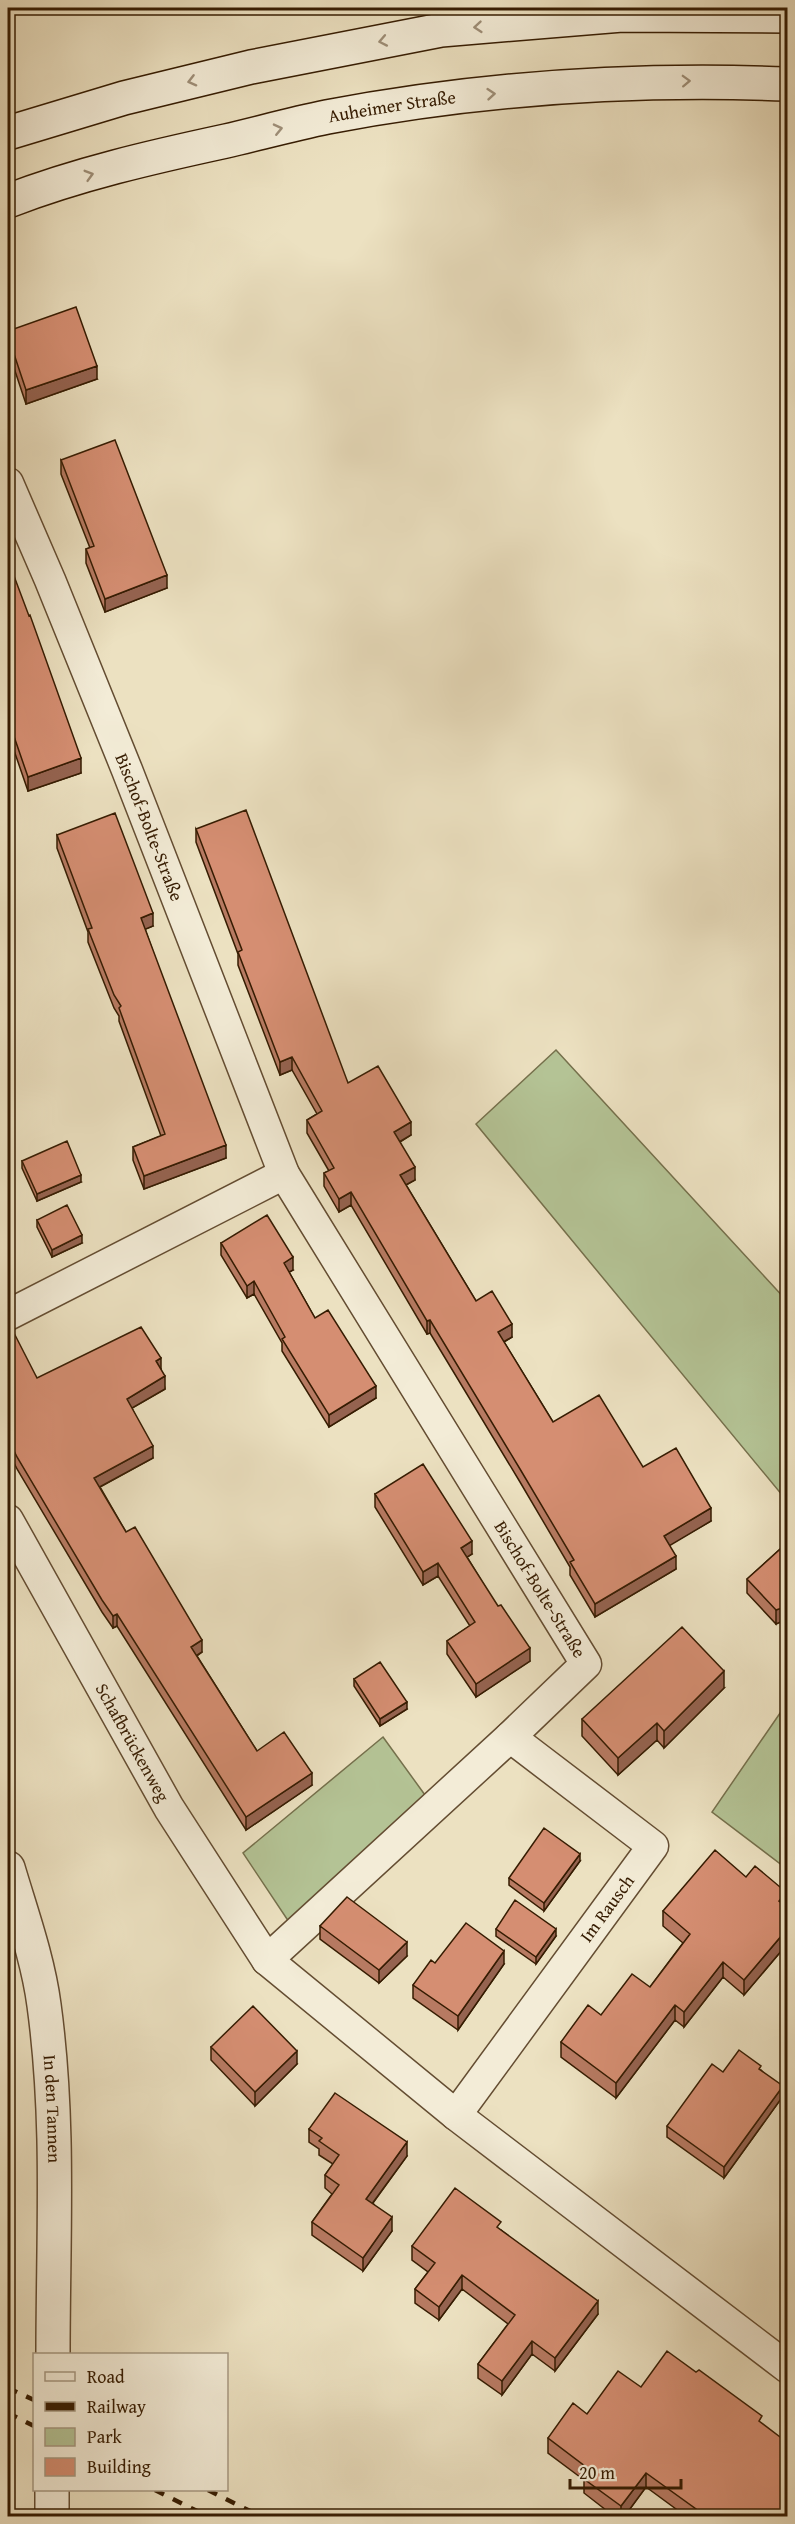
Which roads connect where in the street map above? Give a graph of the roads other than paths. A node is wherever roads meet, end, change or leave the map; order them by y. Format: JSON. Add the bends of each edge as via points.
{"nodes":[{"id":1,"x":788,"y":16,"type":"edge"},
{"id":2,"x":788,"y":84,"type":"edge"},
{"id":3,"x":8,"y":133,"type":"edge"},
{"id":4,"x":8,"y":201,"type":"edge"},
{"id":5,"x":8,"y":483,"type":"edge"},
{"id":6,"x":284,"y":1174,"type":"junction"},
{"id":7,"x":8,"y":1315,"type":"edge"},
{"id":8,"x":8,"y":1520,"type":"edge"},
{"id":9,"x":510,"y":1737,"type":"junction"},
{"id":10,"x":8,"y":1868,"type":"edge"},
{"id":11,"x":267,"y":1960,"type":"junction"},
{"id":12,"x":456,"y":2115,"type":"junction"},
{"id":13,"x":53,"y":2339,"type":"edge"},
{"id":14,"x":788,"y":2368,"type":"edge"},
{"id":15,"x":52,"y":2491,"type":"edge"},
{"id":16,"x":52,"y":2517,"type":"edge"}],
"edges":[{"from":1,"to":3,"type":"main road","one_way":true,"via":[[622,15],[441,30],[251,67],[124,98]]},
{"from":4,"to":2,"type":"main road","name":"Auheimer Straße","one_way":true,"via":[[146,159],[327,117],[458,97],[625,84]]},
{"from":5,"to":6,"type":"street","name":"Bischof-Bolte-Straße","via":[[127,770]]},
{"from":6,"to":7,"type":"street"},
{"from":6,"to":9,"type":"street","name":"Bischof-Bolte-Straße","via":[[586,1664]]},
{"from":8,"to":11,"type":"street","name":"Schafbrückenweg","via":[[169,1808]]},
{"from":9,"to":11,"type":"street","name":"Bischof-Bolte-Straße"},
{"from":9,"to":12,"type":"street","name":"Im Rausch","via":[[653,1846]]},
{"from":10,"to":13,"type":"main road","name":"In den Tannen","via":[[44,2002],[53,2088]]},
{"from":11,"to":12,"type":"street"},
{"from":12,"to":14,"type":"street"},
{"from":15,"to":16,"type":"main road"}]}
